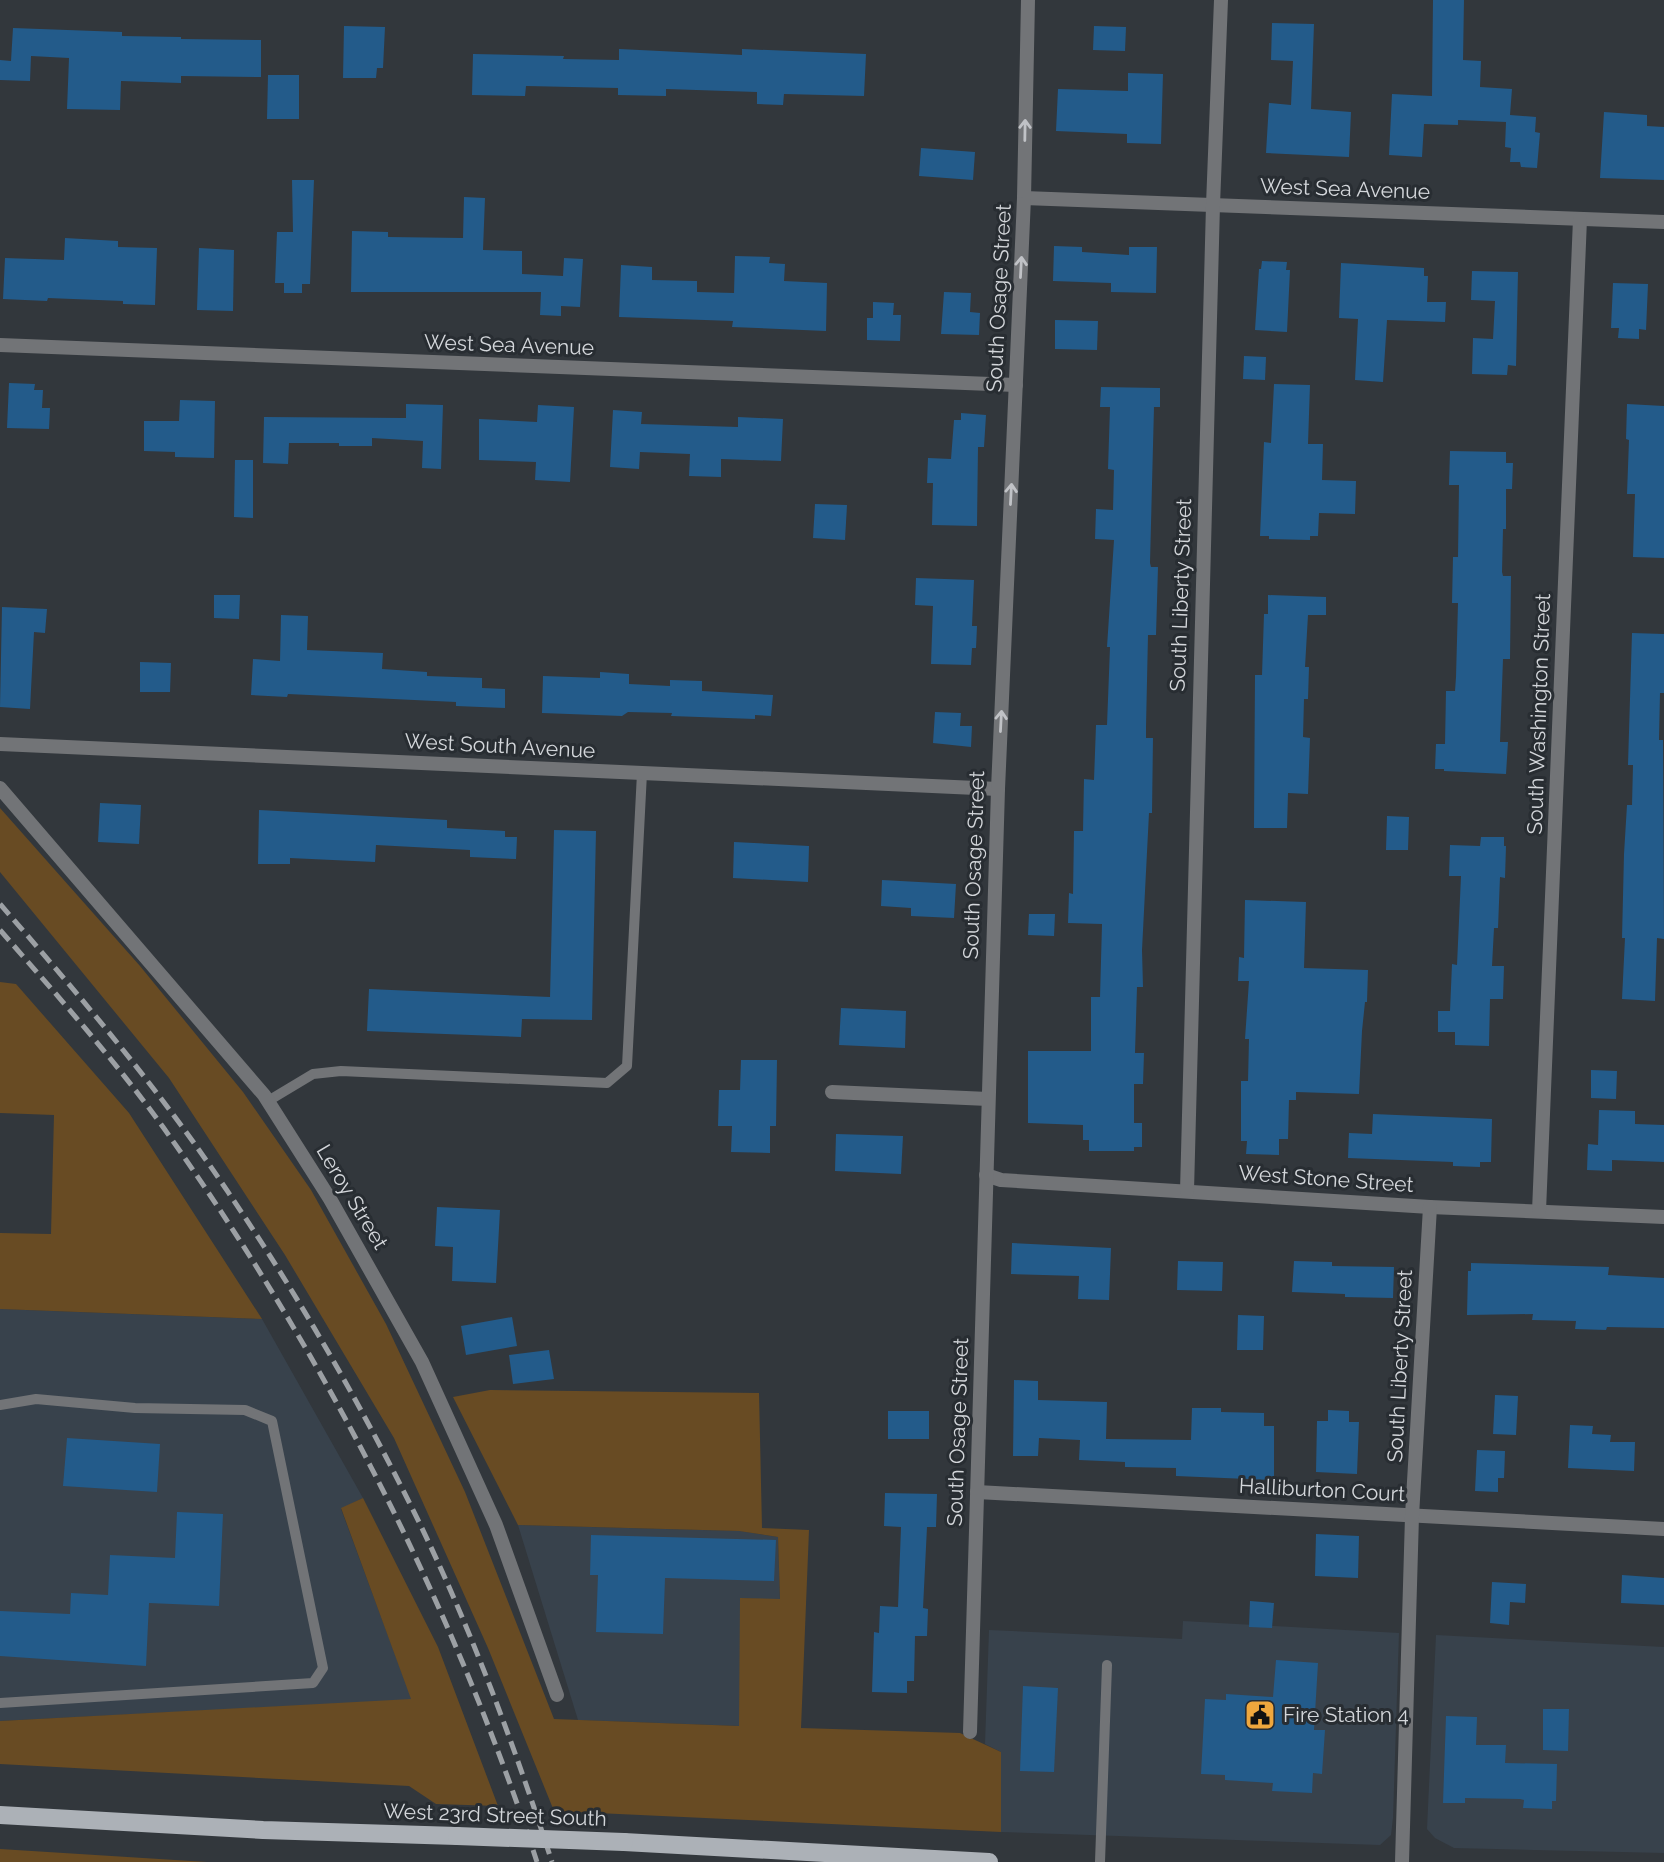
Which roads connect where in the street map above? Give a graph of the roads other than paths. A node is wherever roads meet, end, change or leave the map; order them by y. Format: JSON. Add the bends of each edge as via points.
{"nodes":[{"id":1,"x":1028,"y":0,"type":"edge"},
{"id":2,"x":1221,"y":0,"type":"edge"},
{"id":3,"x":1024,"y":198,"type":"junction"},
{"id":4,"x":1213,"y":205,"type":"junction"},
{"id":5,"x":1580,"y":219,"type":"junction"},
{"id":6,"x":1664,"y":222,"type":"edge"},
{"id":7,"x":0,"y":345,"type":"edge"},
{"id":8,"x":1016,"y":386,"type":"junction"},
{"id":9,"x":0,"y":744,"type":"edge"},
{"id":10,"x":642,"y":773,"type":"junction"},
{"id":11,"x":0,"y":788,"type":"edge"},
{"id":12,"x":998,"y":789,"type":"junction"},
{"id":13,"x":832,"y":1092,"type":"dead end"},
{"id":14,"x":988,"y":1099,"type":"junction"},
{"id":15,"x":268,"y":1101,"type":"junction"},
{"id":16,"x":986,"y":1175,"type":"junction"},
{"id":17,"x":1186,"y":1191,"type":"junction"},
{"id":18,"x":1430,"y":1208,"type":"junction"},
{"id":19,"x":1539,"y":1211,"type":"junction"},
{"id":20,"x":1664,"y":1217,"type":"edge"},
{"id":21,"x":0,"y":1405,"type":"edge"},
{"id":22,"x":977,"y":1492,"type":"junction"},
{"id":23,"x":1412,"y":1516,"type":"junction"},
{"id":24,"x":1664,"y":1529,"type":"edge"},
{"id":25,"x":1107,"y":1665,"type":"dead end"},
{"id":26,"x":557,"y":1695,"type":"dead end"},
{"id":27,"x":0,"y":1703,"type":"edge"},
{"id":28,"x":970,"y":1732,"type":"dead end"},
{"id":29,"x":0,"y":1815,"type":"edge"},
{"id":30,"x":989,"y":1862,"type":"edge"},
{"id":31,"x":1100,"y":1862,"type":"edge"},
{"id":32,"x":1402,"y":1862,"type":"edge"}],
"edges":[{"from":3,"to":1,"type":"street","name":"South Osage Street","one_way":true},
{"from":2,"to":4,"type":"street","name":"South Liberty Street"},
{"from":3,"to":4,"type":"street","name":"West Sea Avenue"},
{"from":8,"to":3,"type":"street","name":"South Osage Street","one_way":true},
{"from":4,"to":5,"type":"street","name":"West Sea Avenue"},
{"from":4,"to":17,"type":"street","name":"South Liberty Street"},
{"from":5,"to":6,"type":"street","name":"West Sea Avenue"},
{"from":5,"to":19,"type":"street","name":"South Washington Street"},
{"from":7,"to":8,"type":"street","name":"West Sea Avenue"},
{"from":12,"to":8,"type":"street","name":"South Osage Street","one_way":true},
{"from":9,"to":10,"type":"street","name":"West South Avenue"},
{"from":10,"to":12,"type":"street","name":"West South Avenue"},
{"from":10,"to":15,"type":"lane","via":[[627,1066],[617,1075],[607,1083],[341,1071],[313,1074]]},
{"from":11,"to":15,"type":"street","name":"Leroy Street"},
{"from":12,"to":14,"type":"street","name":"South Osage Street"},
{"from":13,"to":14,"type":"street"},
{"from":14,"to":16,"type":"street","name":"South Osage Street"},
{"from":15,"to":26,"type":"street","name":"Leroy Street","via":[[330,1199],[422,1362],[496,1525]]},
{"from":16,"to":17,"type":"street","name":"West Stone Street","via":[[1001,1180]]},
{"from":16,"to":22,"type":"street","name":"South Osage Street"},
{"from":17,"to":18,"type":"street","name":"West Stone Street"},
{"from":18,"to":19,"type":"street","name":"West Stone Street"},
{"from":18,"to":23,"type":"street","name":"South Liberty Street"},
{"from":19,"to":20,"type":"street","name":"West Stone Street"},
{"from":21,"to":27,"type":"lane","via":[[36,1399],[135,1408],[245,1410],[272,1421],[323,1668],[313,1683]]},
{"from":22,"to":23,"type":"street","name":"Halliburton Court"},
{"from":22,"to":28,"type":"street","name":"South Osage Street"},
{"from":23,"to":24,"type":"street","name":"Halliburton Court"},
{"from":23,"to":32,"type":"street","name":"South Liberty Street"},
{"from":25,"to":31,"type":"lane"},
{"from":29,"to":30,"type":"main road","name":"West 23rd Street South","bridge":true}]}
